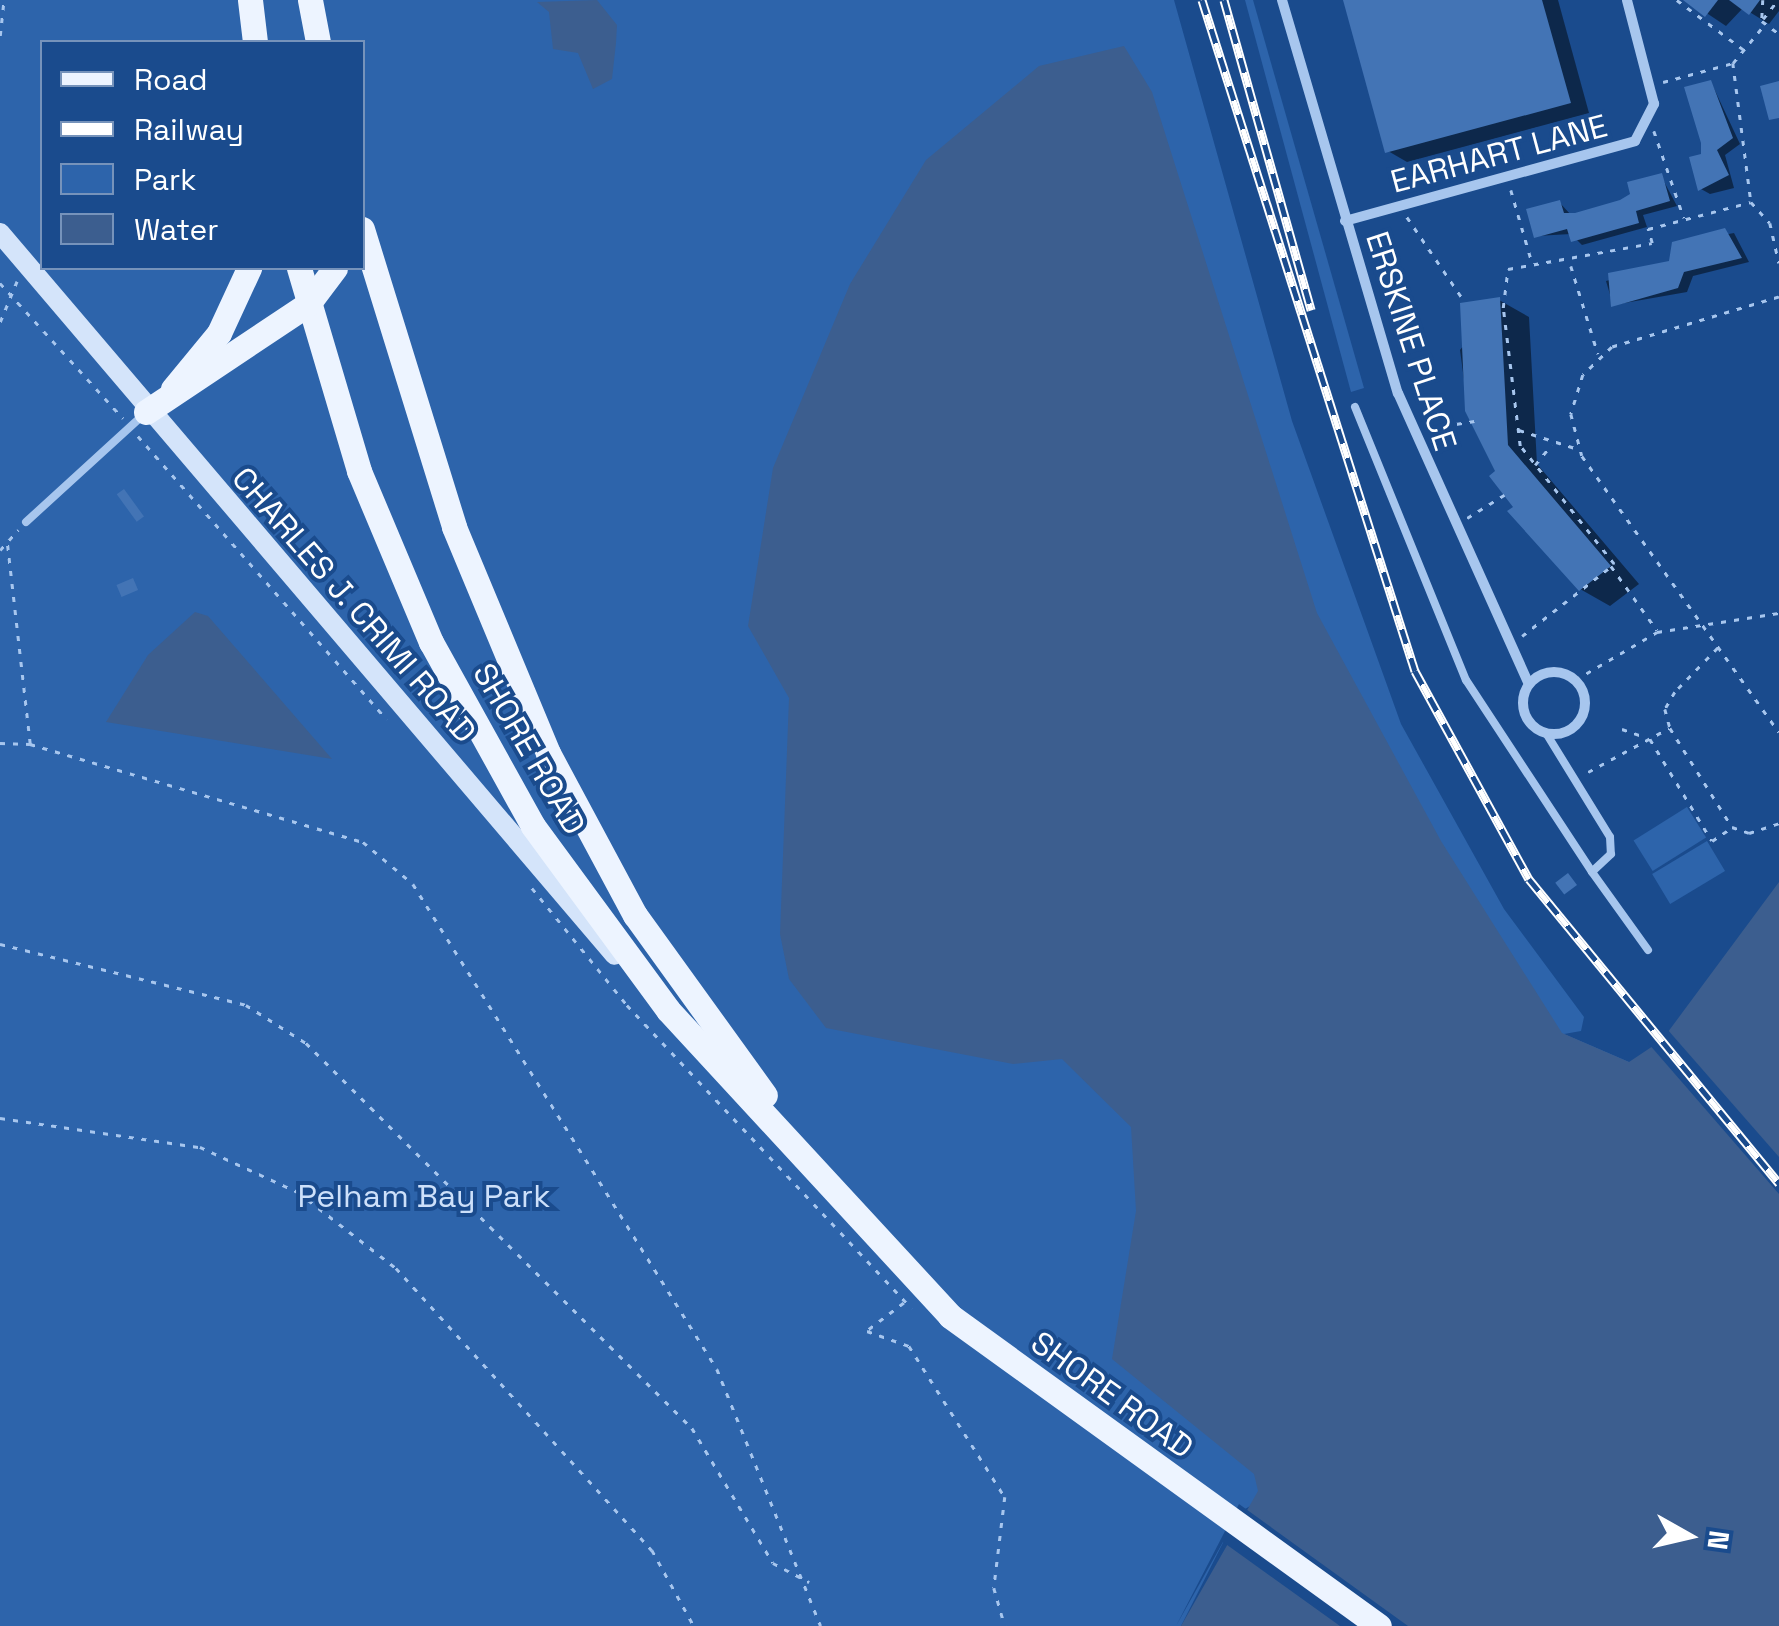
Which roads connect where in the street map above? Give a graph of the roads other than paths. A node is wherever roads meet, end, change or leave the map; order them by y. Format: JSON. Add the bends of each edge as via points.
{"nodes":[{"id":1,"x":250,"y":0,"type":"edge"},
{"id":2,"x":310,"y":0,"type":"edge"},
{"id":3,"x":1282,"y":0,"type":"edge"},
{"id":4,"x":1626,"y":0,"type":"edge"},
{"id":5,"x":254,"y":40,"type":"edge"},
{"id":6,"x":318,"y":40,"type":"edge"},
{"id":7,"x":1346,"y":221,"type":"junction"},
{"id":8,"x":0,"y":234,"type":"edge"},
{"id":9,"x":365,"y":239,"type":"edge"},
{"id":10,"x":248,"y":270,"type":"edge"},
{"id":11,"x":300,"y":270,"type":"edge"},
{"id":12,"x":334,"y":270,"type":"edge"},
{"id":13,"x":308,"y":304,"type":"junction"},
{"id":14,"x":1355,"y":406,"type":"dead end"},
{"id":15,"x":146,"y":412,"type":"junction"},
{"id":16,"x":26,"y":522,"type":"road end"},
{"id":17,"x":1529,"y":684,"type":"junction"},
{"id":18,"x":1546,"y":733,"type":"junction"},
{"id":19,"x":1592,"y":872,"type":"junction"},
{"id":20,"x":1648,"y":950,"type":"dead end"},
{"id":21,"x":668,"y":1010,"type":"junction"},
{"id":22,"x":833,"y":1187,"type":"junction"},
{"id":23,"x":1379,"y":1626,"type":"edge"}],
"edges":[{"from":1,"to":5,"type":"main road"},
{"from":2,"to":6,"type":"main road"},
{"from":3,"to":7,"type":"street","name":"ERSKINE PLACE"},
{"from":4,"to":7,"type":"street","name":"EARHART LANE","via":[[1649,86],[1650,124],[1627,145]]},
{"from":7,"to":17,"type":"street","name":"ERSKINE PLACE","via":[[1412,431]]},
{"from":8,"to":15,"type":"main road","name":"CHARLES J. CRIMI ROAD"},
{"from":9,"to":22,"type":"main road","name":"SHORE ROAD","via":[[454,527],[574,806],[667,966]]},
{"from":10,"to":15,"type":"main road","via":[[206,351]]},
{"from":11,"to":13,"type":"main road","name":"SHORE ROAD"},
{"from":12,"to":13,"type":"main road"},
{"from":13,"to":15,"type":"main road"},
{"from":13,"to":21,"type":"main road","name":"SHORE ROAD","via":[[360,470],[440,660],[533,826]]},
{"from":14,"to":19,"type":"lane","via":[[1466,680]]},
{"from":15,"to":16,"type":"lane"},
{"from":15,"to":21,"type":"main road","name":"CHARLES J. CRIMI ROAD"},
{"from":17,"to":18,"type":"street","name":"ERSKINE PLACE","via":[[1524,711]]},
{"from":17,"to":18,"type":"street","via":[[1551,672],[1576,680],[1581,719]]},
{"from":18,"to":19,"type":"lane","via":[[1612,846]]},
{"from":19,"to":20,"type":"lane"},
{"from":21,"to":22,"type":"main road","name":"SHORE ROAD"},
{"from":22,"to":23,"type":"main road","name":"SHORE ROAD","via":[[950,1316]]}]}
